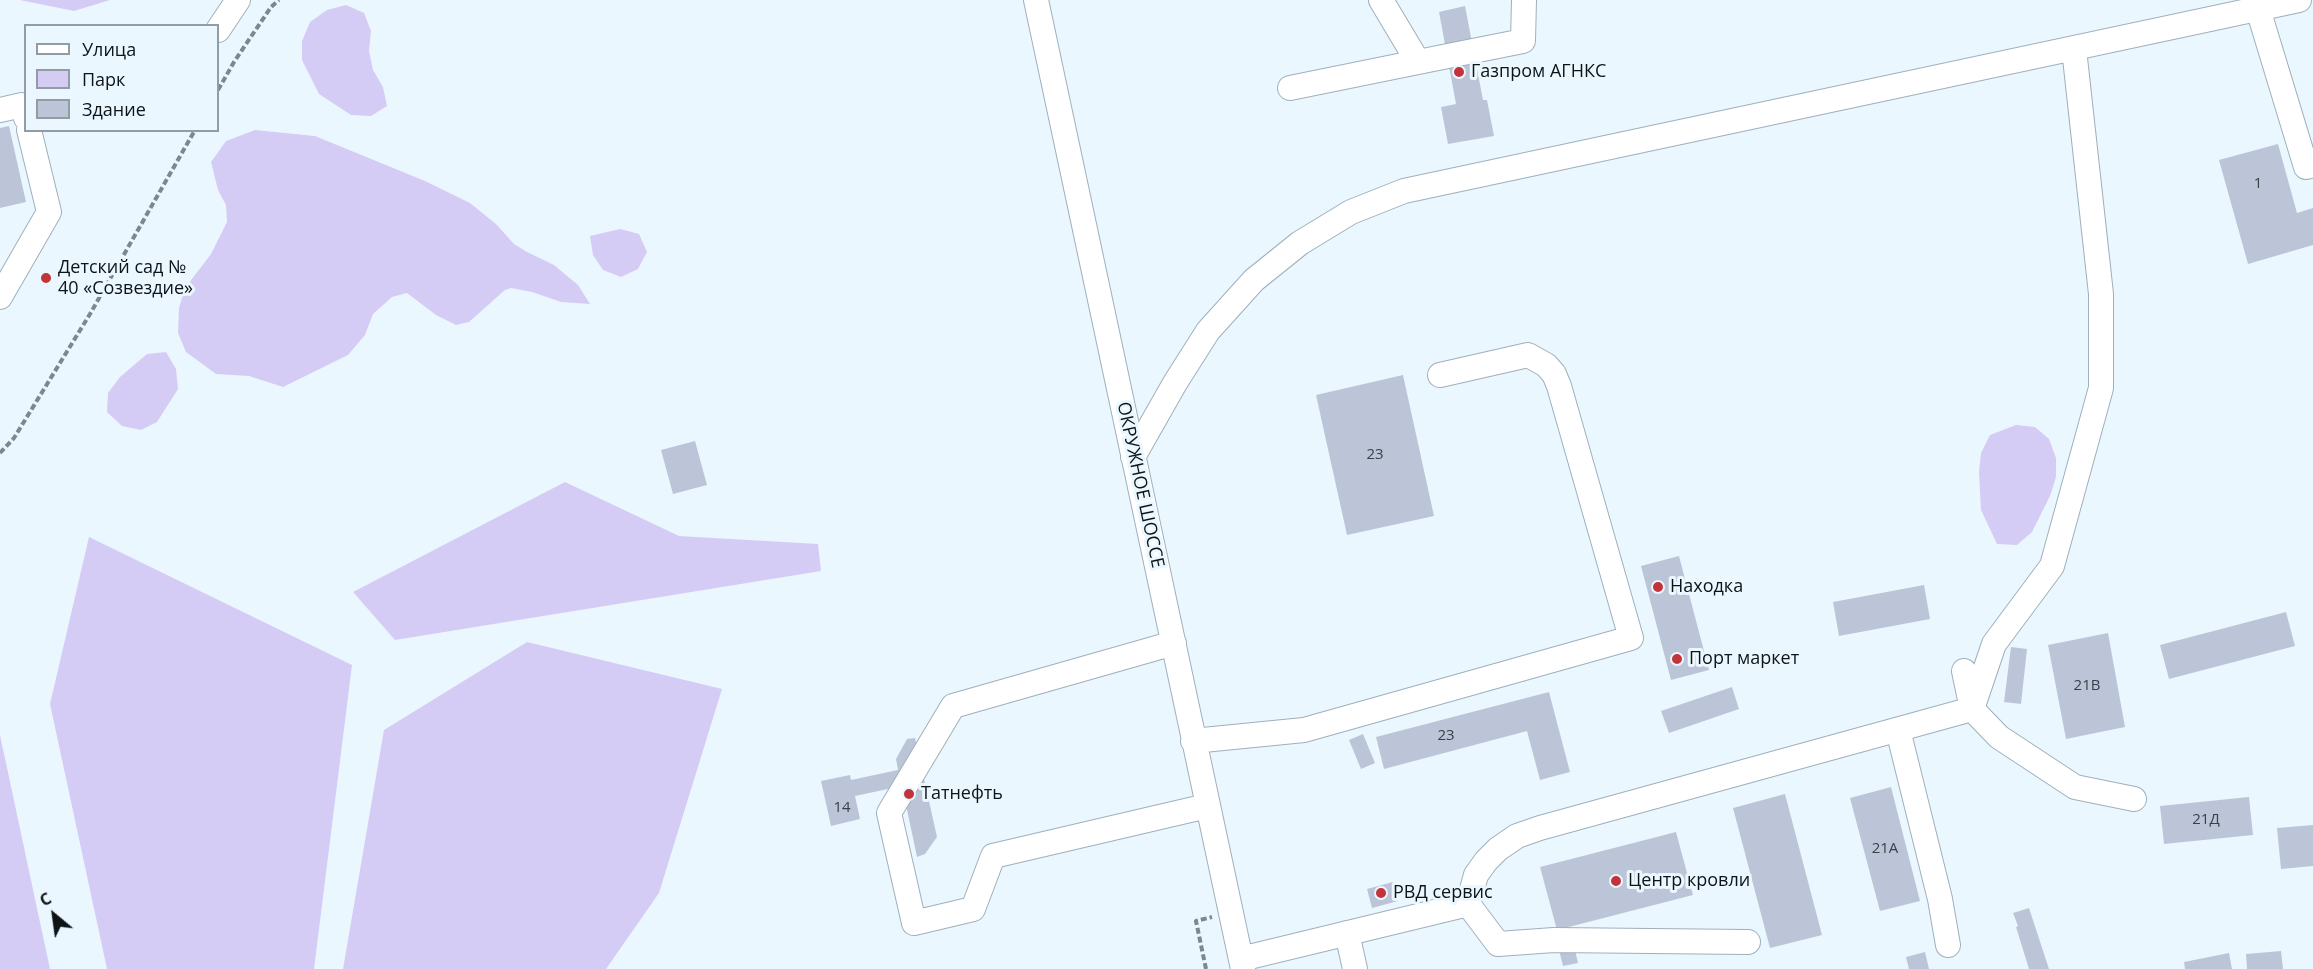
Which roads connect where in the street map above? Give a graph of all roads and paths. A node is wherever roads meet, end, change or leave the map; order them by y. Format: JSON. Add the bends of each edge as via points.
{"nodes":[{"id":1,"x":238,"y":0,"type":"edge"},
{"id":2,"x":279,"y":0,"type":"edge"},
{"id":3,"x":1036,"y":0,"type":"edge"},
{"id":4,"x":1381,"y":0,"type":"edge"},
{"id":5,"x":1524,"y":0,"type":"edge"},
{"id":6,"x":2299,"y":0,"type":"edge"},
{"id":7,"x":2258,"y":9,"type":"junction"},
{"id":8,"x":219,"y":28,"type":"edge"},
{"id":9,"x":2074,"y":48,"type":"junction"},
{"id":10,"x":1418,"y":62,"type":"junction"},
{"id":11,"x":219,"y":88,"type":"edge"},
{"id":12,"x":1290,"y":88,"type":"dead end"},
{"id":13,"x":0,"y":110,"type":"edge"},
{"id":14,"x":24,"y":112,"type":"edge"},
{"id":15,"x":29,"y":132,"type":"edge"},
{"id":16,"x":194,"y":132,"type":"edge"},
{"id":17,"x":2313,"y":165,"type":"edge"},
{"id":18,"x":0,"y":297,"type":"edge"},
{"id":19,"x":1440,"y":375,"type":"dead end"},
{"id":20,"x":0,"y":453,"type":"edge"},
{"id":21,"x":1133,"y":456,"type":"junction"},
{"id":22,"x":1174,"y":644,"type":"junction"},
{"id":23,"x":1964,"y":671,"type":"dead end"},
{"id":24,"x":1971,"y":709,"type":"junction"},
{"id":25,"x":1898,"y":730,"type":"junction"},
{"id":26,"x":1193,"y":741,"type":"junction"},
{"id":27,"x":2134,"y":799,"type":"dead end"},
{"id":28,"x":1207,"y":806,"type":"junction"},
{"id":29,"x":1467,"y":904,"type":"junction"},
{"id":30,"x":1230,"y":912,"type":"junction"},
{"id":31,"x":1347,"y":933,"type":"junction"},
{"id":32,"x":1748,"y":942,"type":"dead end"},
{"id":33,"x":1948,"y":945,"type":"dead end"},
{"id":34,"x":1242,"y":964,"type":"edge"},
{"id":35,"x":1206,"y":969,"type":"edge"},
{"id":36,"x":1355,"y":969,"type":"edge"}],
"edges":[{"from":1,"to":8,"type":"street"},
{"from":2,"to":11,"type":"path"},
{"from":3,"to":21,"type":"street","name":"ОКРУЖНОЕ ШОССЕ"},
{"from":4,"to":10,"type":"street"},
{"from":5,"to":10,"type":"street","via":[[1523,40]]},
{"from":6,"to":7,"type":"street"},
{"from":7,"to":9,"type":"street"},
{"from":7,"to":17,"type":"street","via":[[2306,167]]},
{"from":9,"to":21,"type":"street","via":[[1404,190],[1351,212],[1300,243],[1254,280],[1223,314],[1175,383]]},
{"from":9,"to":24,"type":"street","via":[[2101,294],[2101,388],[2052,566],[1994,644]]},
{"from":10,"to":12,"type":"street"},
{"from":13,"to":14,"type":"street","via":[[22,105]]},
{"from":15,"to":18,"type":"street","via":[[49,212]]},
{"from":16,"to":20,"type":"path","via":[[90,314],[14,438]]},
{"from":19,"to":26,"type":"street","via":[[1528,355],[1554,374],[1631,638],[1304,730]]},
{"from":21,"to":22,"type":"street","name":"ОКРУЖНОЕ ШОССЕ"},
{"from":22,"to":26,"type":"street","name":"ОКРУЖНОЕ ШОССЕ"},
{"from":22,"to":28,"type":"street","via":[[953,706],[889,813],[914,923],[974,909],[993,856]]},
{"from":23,"to":24,"type":"street"},
{"from":24,"to":25,"type":"street"},
{"from":24,"to":27,"type":"street","via":[[1999,737],[2075,787]]},
{"from":25,"to":29,"type":"street","via":[[1518,836],[1486,861],[1476,875]]},
{"from":25,"to":33,"type":"street"},
{"from":26,"to":28,"type":"street","name":"ОКРУЖНОЕ ШОССЕ"},
{"from":28,"to":30,"type":"street","name":"ОКРУЖНОЕ ШОССЕ"},
{"from":29,"to":31,"type":"street"},
{"from":29,"to":32,"type":"street","via":[[1498,944],[1554,940]]},
{"from":30,"to":34,"type":"street","name":"ОКРУЖНОЕ ШОССЕ"},
{"from":30,"to":35,"type":"path","via":[[1196,921]]},
{"from":31,"to":34,"type":"street"},
{"from":31,"to":36,"type":"street"}]}
